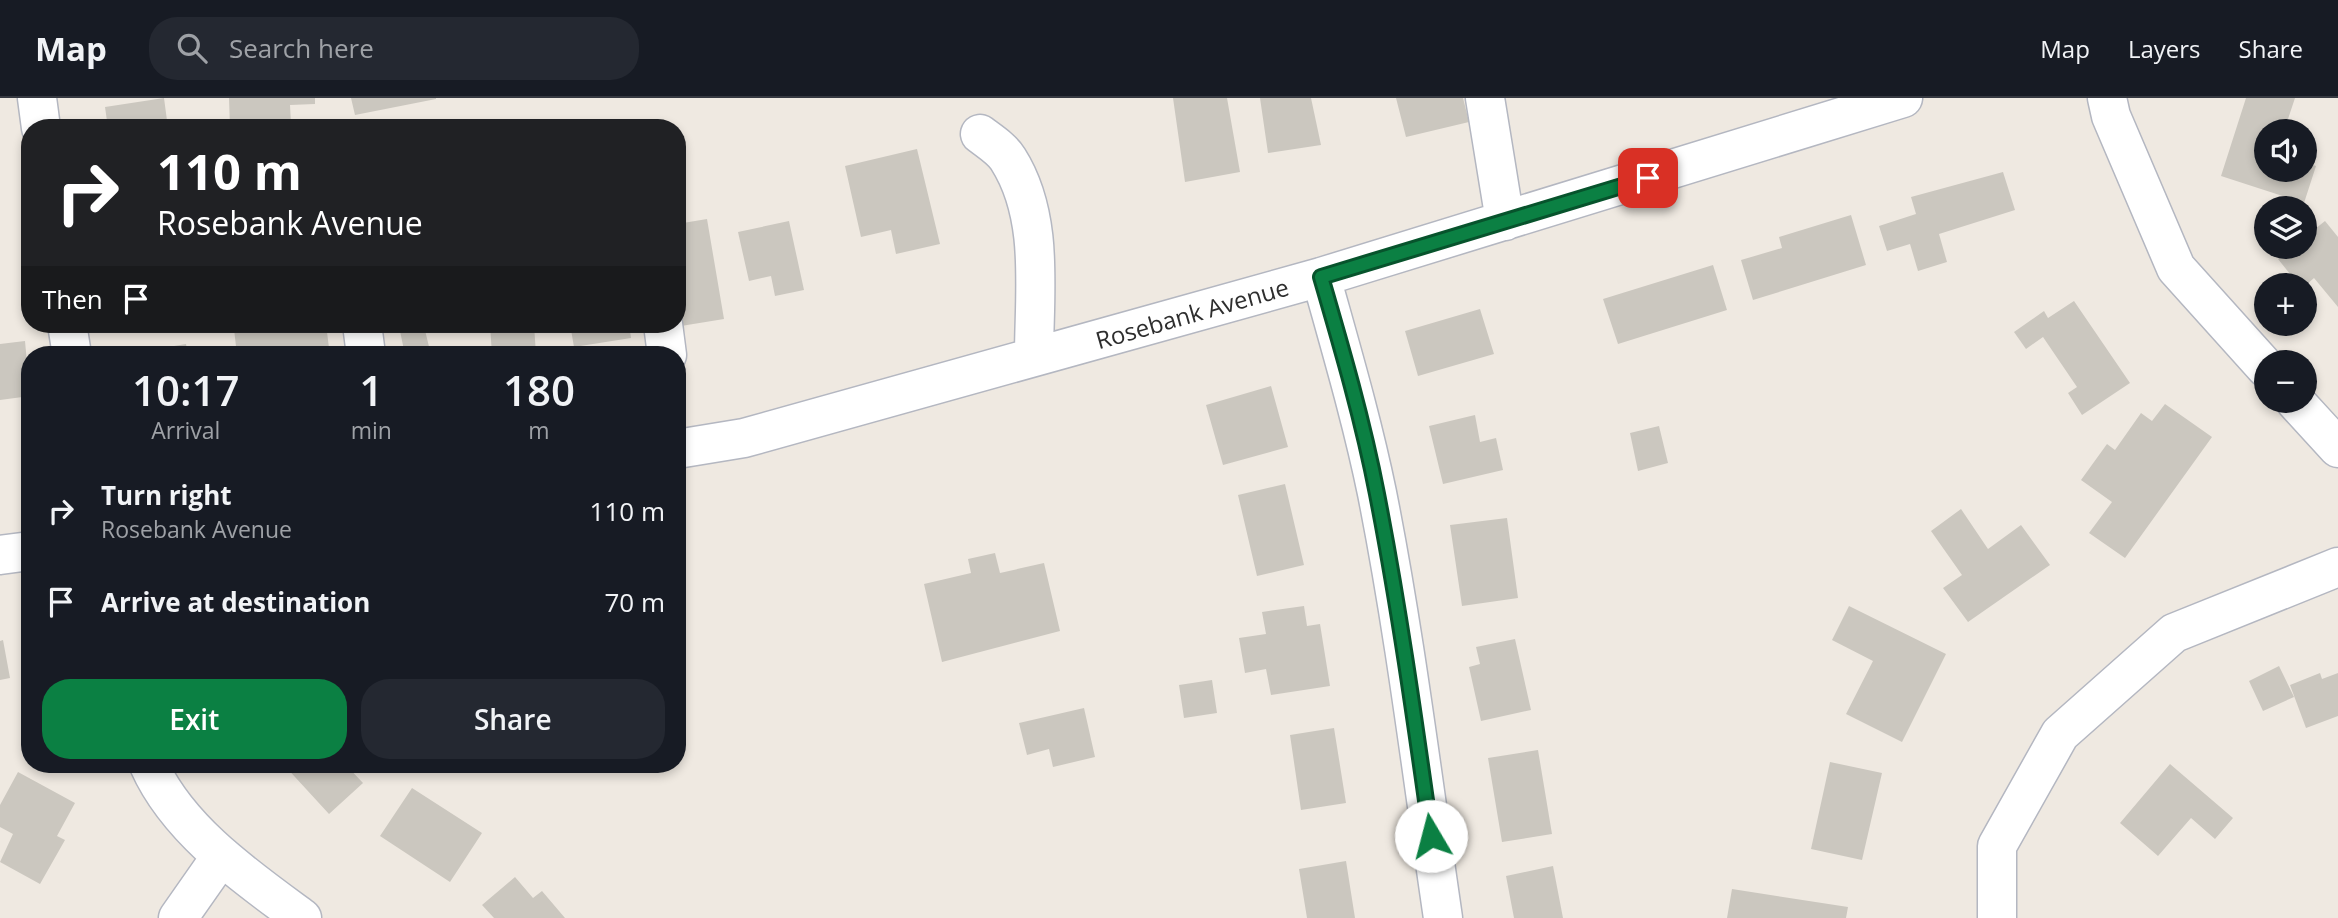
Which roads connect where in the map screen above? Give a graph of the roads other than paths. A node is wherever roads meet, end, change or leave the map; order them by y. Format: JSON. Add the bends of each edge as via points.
{"nodes":[{"id":1,"x":37,"y":98,"type":"edge"},
{"id":2,"x":1485,"y":98,"type":"edge"},
{"id":3,"x":1903,"y":98,"type":"edge"},
{"id":4,"x":2108,"y":98,"type":"edge"},
{"id":5,"x":40,"y":119,"type":"edge"},
{"id":6,"x":980,"y":134,"type":"dead end"},
{"id":7,"x":1505,"y":221,"type":"junction"},
{"id":8,"x":1321,"y":277,"type":"junction"},
{"id":9,"x":2254,"y":355,"type":"edge"},
{"id":10,"x":1034,"y":357,"type":"junction"},
{"id":11,"x":2306,"y":413,"type":"edge"},
{"id":12,"x":686,"y":448,"type":"edge"},
{"id":13,"x":2338,"y":448,"type":"edge"},
{"id":14,"x":21,"y":552,"type":"edge"},
{"id":15,"x":0,"y":555,"type":"edge"},
{"id":16,"x":2338,"y":567,"type":"edge"},
{"id":17,"x":153,"y":773,"type":"edge"},
{"id":18,"x":220,"y":858,"type":"junction"},
{"id":19,"x":178,"y":918,"type":"edge"},
{"id":20,"x":302,"y":918,"type":"edge"},
{"id":21,"x":1443,"y":918,"type":"edge"},
{"id":22,"x":1997,"y":918,"type":"edge"}],
"edges":[{"from":1,"to":5,"type":"street"},
{"from":2,"to":7,"type":"street"},
{"from":3,"to":7,"type":"street","name":"Rosebank Avenue"},
{"from":4,"to":9,"type":"street","via":[[2111,116],[2176,268]]},
{"from":6,"to":10,"type":"street","via":[[1007,157],[1025,192],[1034,229]]},
{"from":7,"to":8,"type":"street","name":"Rosebank Avenue"},
{"from":8,"to":10,"type":"street","name":"Rosebank Avenue"},
{"from":8,"to":21,"type":"street","via":[[1377,491]]},
{"from":10,"to":12,"type":"street","name":"Rosebank Avenue","via":[[744,438]]},
{"from":11,"to":13,"type":"street"},
{"from":14,"to":15,"type":"street"},
{"from":16,"to":22,"type":"street","via":[[2174,634],[2060,734],[1997,846]]},
{"from":17,"to":18,"type":"street"},
{"from":18,"to":19,"type":"street"},
{"from":18,"to":20,"type":"street"}]}
